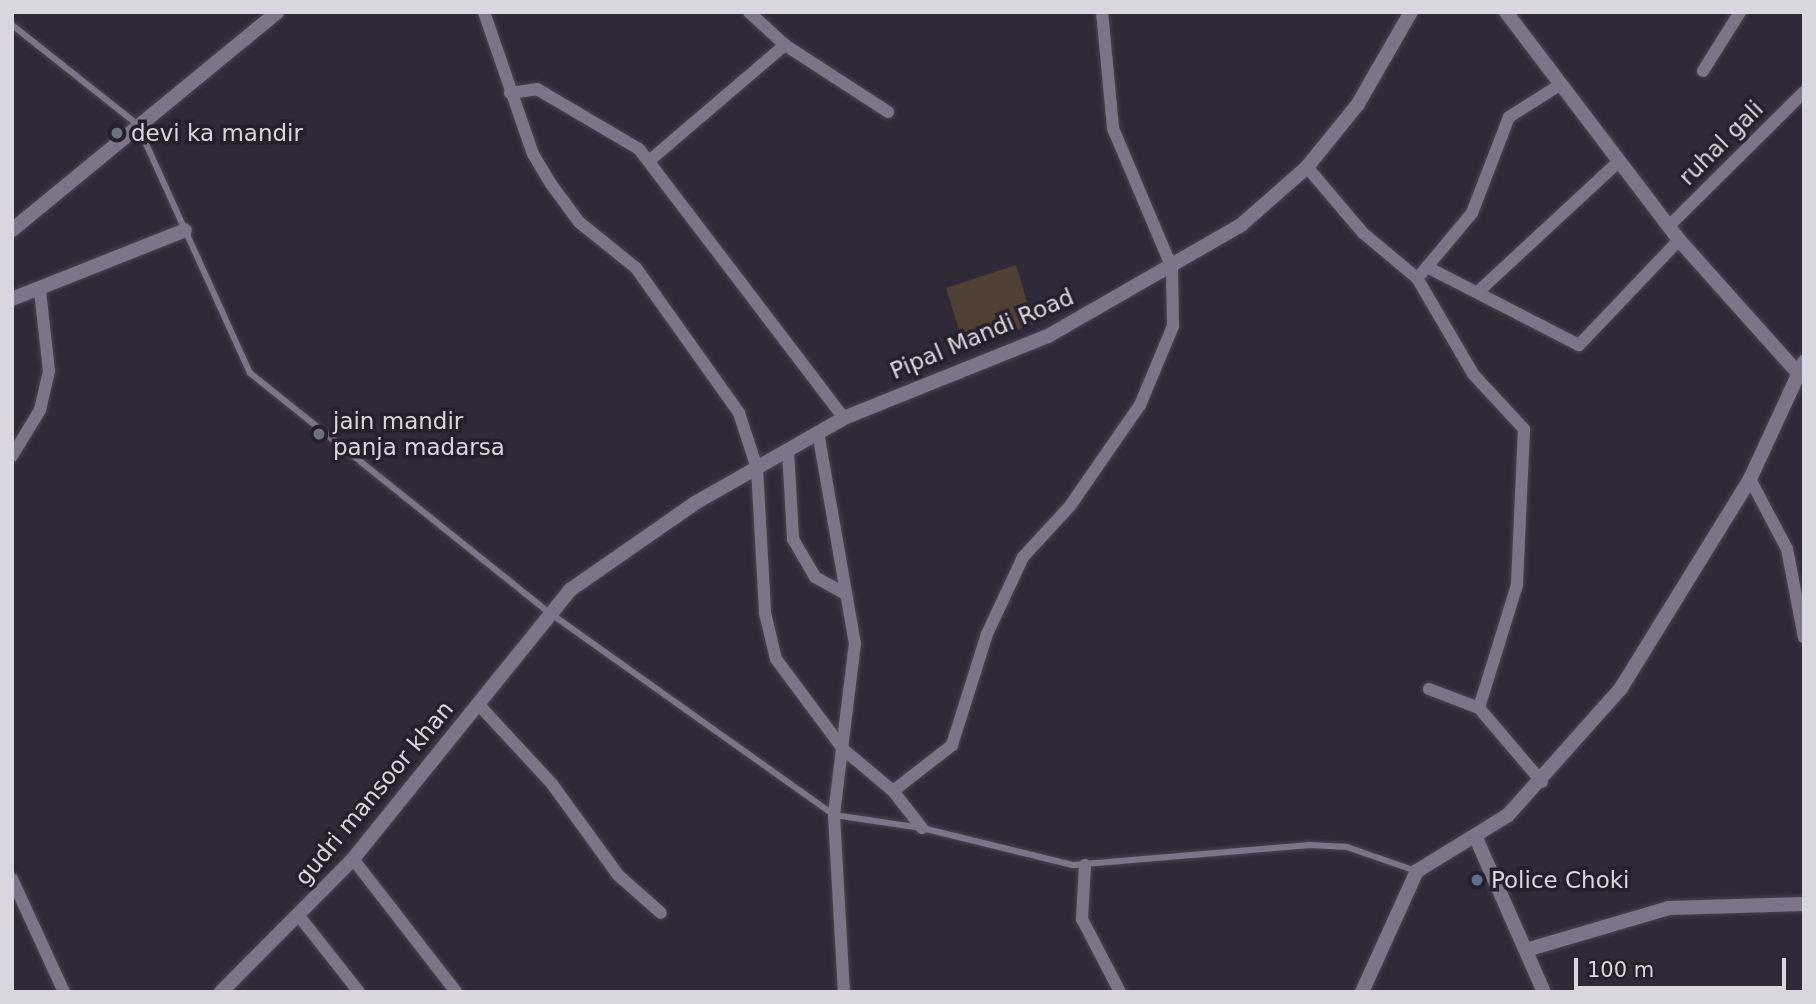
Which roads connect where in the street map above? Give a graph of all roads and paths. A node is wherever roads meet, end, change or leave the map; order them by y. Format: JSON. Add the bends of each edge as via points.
{"nodes":[{"id":1,"x":277,"y":12,"type":"edge"},
{"id":2,"x":484,"y":12,"type":"edge"},
{"id":3,"x":749,"y":12,"type":"edge"},
{"id":4,"x":1102,"y":12,"type":"edge"},
{"id":5,"x":1411,"y":12,"type":"edge"},
{"id":6,"x":1506,"y":12,"type":"edge"},
{"id":7,"x":1740,"y":12,"type":"edge"},
{"id":8,"x":12,"y":25,"type":"edge"},
{"id":9,"x":785,"y":45,"type":"junction"},
{"id":10,"x":1703,"y":71,"type":"dead end"},
{"id":11,"x":1558,"y":86,"type":"junction"},
{"id":12,"x":1804,"y":92,"type":"edge"},
{"id":13,"x":510,"y":93,"type":"junction"},
{"id":14,"x":888,"y":113,"type":"dead end"},
{"id":15,"x":137,"y":124,"type":"junction"},
{"id":16,"x":649,"y":161,"type":"junction"},
{"id":17,"x":1618,"y":162,"type":"junction"},
{"id":18,"x":1307,"y":167,"type":"junction"},
{"id":19,"x":1670,"y":226,"type":"junction"},
{"id":20,"x":12,"y":230,"type":"edge"},
{"id":21,"x":185,"y":230,"type":"junction"},
{"id":22,"x":1679,"y":240,"type":"junction"},
{"id":23,"x":1427,"y":267,"type":"junction"},
{"id":24,"x":1172,"y":268,"type":"junction"},
{"id":25,"x":1418,"y":278,"type":"junction"},
{"id":26,"x":1480,"y":290,"type":"junction"},
{"id":27,"x":40,"y":291,"type":"junction"},
{"id":28,"x":12,"y":299,"type":"edge"},
{"id":29,"x":1801,"y":368,"type":"edge"},
{"id":30,"x":844,"y":418,"type":"junction"},
{"id":31,"x":818,"y":432,"type":"junction"},
{"id":32,"x":788,"y":451,"type":"junction"},
{"id":33,"x":12,"y":456,"type":"edge"},
{"id":34,"x":757,"y":468,"type":"junction"},
{"id":35,"x":1750,"y":479,"type":"junction"},
{"id":36,"x":844,"y":593,"type":"junction"},
{"id":37,"x":547,"y":611,"type":"junction"},
{"id":38,"x":1804,"y":638,"type":"edge"},
{"id":39,"x":1429,"y":689,"type":"dead end"},
{"id":40,"x":478,"y":704,"type":"junction"},
{"id":41,"x":1479,"y":708,"type":"junction"},
{"id":42,"x":843,"y":749,"type":"junction"},
{"id":43,"x":1542,"y":782,"type":"junction"},
{"id":44,"x":893,"y":791,"type":"junction"},
{"id":45,"x":834,"y":815,"type":"junction"},
{"id":46,"x":922,"y":828,"type":"junction"},
{"id":47,"x":1476,"y":838,"type":"junction"},
{"id":48,"x":353,"y":859,"type":"junction"},
{"id":49,"x":1085,"y":865,"type":"junction"},
{"id":50,"x":1417,"y":872,"type":"junction"},
{"id":51,"x":12,"y":879,"type":"edge"},
{"id":52,"x":17,"y":900,"type":"edge"},
{"id":53,"x":1804,"y":904,"type":"edge"},
{"id":54,"x":661,"y":913,"type":"dead end"},
{"id":55,"x":299,"y":916,"type":"junction"},
{"id":56,"x":1526,"y":950,"type":"junction"},
{"id":57,"x":235,"y":986,"type":"edge"},
{"id":58,"x":64,"y":992,"type":"edge"},
{"id":59,"x":221,"y":992,"type":"edge"},
{"id":60,"x":359,"y":992,"type":"edge"},
{"id":61,"x":456,"y":992,"type":"edge"},
{"id":62,"x":844,"y":992,"type":"edge"},
{"id":63,"x":1121,"y":992,"type":"edge"},
{"id":64,"x":1362,"y":992,"type":"edge"},
{"id":65,"x":1544,"y":992,"type":"edge"}],
"edges":[{"from":1,"to":15,"type":"street"},
{"from":2,"to":13,"type":"street"},
{"from":3,"to":9,"type":"street"},
{"from":4,"to":24,"type":"street","via":[[1113,128],[1140,204]]},
{"from":5,"to":18,"type":"street","name":"Pipal Mandi Road","via":[[1385,64]]},
{"from":6,"to":11,"type":"street"},
{"from":7,"to":10,"type":"street"},
{"from":8,"to":15,"type":"lane"},
{"from":9,"to":14,"type":"street"},
{"from":9,"to":16,"type":"street"},
{"from":11,"to":17,"type":"street"},
{"from":11,"to":23,"type":"street","via":[[1508,117],[1472,214]]},
{"from":12,"to":19,"type":"street","name":"ruhal gali"},
{"from":13,"to":16,"type":"street","via":[[537,89],[632,143]]},
{"from":13,"to":34,"type":"street","via":[[533,154],[564,204],[636,268],[680,326],[739,413]]},
{"from":15,"to":20,"type":"street"},
{"from":15,"to":21,"type":"lane"},
{"from":16,"to":30,"type":"street"},
{"from":17,"to":19,"type":"street"},
{"from":17,"to":26,"type":"street"},
{"from":18,"to":24,"type":"street","name":"Pipal Mandi Road","via":[[1250,218]]},
{"from":18,"to":25,"type":"street","via":[[1363,233]]},
{"from":19,"to":22,"type":"street"},
{"from":21,"to":27,"type":"street"},
{"from":21,"to":37,"type":"lane","via":[[250,373]]},
{"from":22,"to":26,"type":"street","via":[[1579,345]]},
{"from":22,"to":29,"type":"street"},
{"from":23,"to":25,"type":"street"},
{"from":23,"to":26,"type":"street"},
{"from":24,"to":30,"type":"street","name":"Pipal Mandi Road","via":[[1048,336]]},
{"from":24,"to":44,"type":"street","via":[[1173,326],[1140,405],[1070,506],[1023,557],[987,634],[953,745]]},
{"from":25,"to":41,"type":"street","via":[[1473,373],[1524,429],[1517,585]]},
{"from":27,"to":28,"type":"street"},
{"from":27,"to":33,"type":"street","via":[[49,371],[40,410]]},
{"from":29,"to":35,"type":"street"},
{"from":30,"to":31,"type":"street","name":"Pipal Mandi Road"},
{"from":31,"to":32,"type":"street","name":"Pipal Mandi Road"},
{"from":31,"to":36,"type":"street"},
{"from":32,"to":34,"type":"street","name":"Pipal Mandi Road"},
{"from":32,"to":36,"type":"street","via":[[793,539],[815,577]]},
{"from":34,"to":37,"type":"street","name":"Pipal Mandi Road","via":[[695,503]]},
{"from":34,"to":42,"type":"street","via":[[769,639],[786,675]]},
{"from":35,"to":38,"type":"street","via":[[1787,549]]},
{"from":35,"to":43,"type":"street","via":[[1621,688]]},
{"from":36,"to":42,"type":"street","via":[[855,643]]},
{"from":37,"to":40,"type":"street","name":"gudri mansoor khan"},
{"from":37,"to":45,"type":"lane"},
{"from":39,"to":41,"type":"street"},
{"from":40,"to":48,"type":"street","name":"gudri mansoor khan"},
{"from":40,"to":54,"type":"street","via":[[552,784],[604,860]]},
{"from":41,"to":43,"type":"street"},
{"from":42,"to":44,"type":"street"},
{"from":42,"to":45,"type":"street"},
{"from":43,"to":47,"type":"street"},
{"from":44,"to":46,"type":"street"},
{"from":45,"to":46,"type":"lane"},
{"from":45,"to":62,"type":"street"},
{"from":46,"to":49,"type":"lane"},
{"from":47,"to":50,"type":"street"},
{"from":47,"to":56,"type":"street"},
{"from":48,"to":55,"type":"street","name":"gudri mansoor khan"},
{"from":48,"to":61,"type":"street"},
{"from":49,"to":50,"type":"lane","via":[[1310,845],[1347,847]]},
{"from":49,"to":63,"type":"street","via":[[1082,919]]},
{"from":50,"to":64,"type":"street"},
{"from":51,"to":52,"type":"street"},
{"from":52,"to":58,"type":"street"},
{"from":53,"to":56,"type":"street","via":[[1669,908]]},
{"from":55,"to":57,"type":"street","name":"gudri mansoor khan"},
{"from":55,"to":60,"type":"street"},
{"from":56,"to":65,"type":"street"},
{"from":57,"to":59,"type":"street","name":"gudri mansoor khan"}]}
